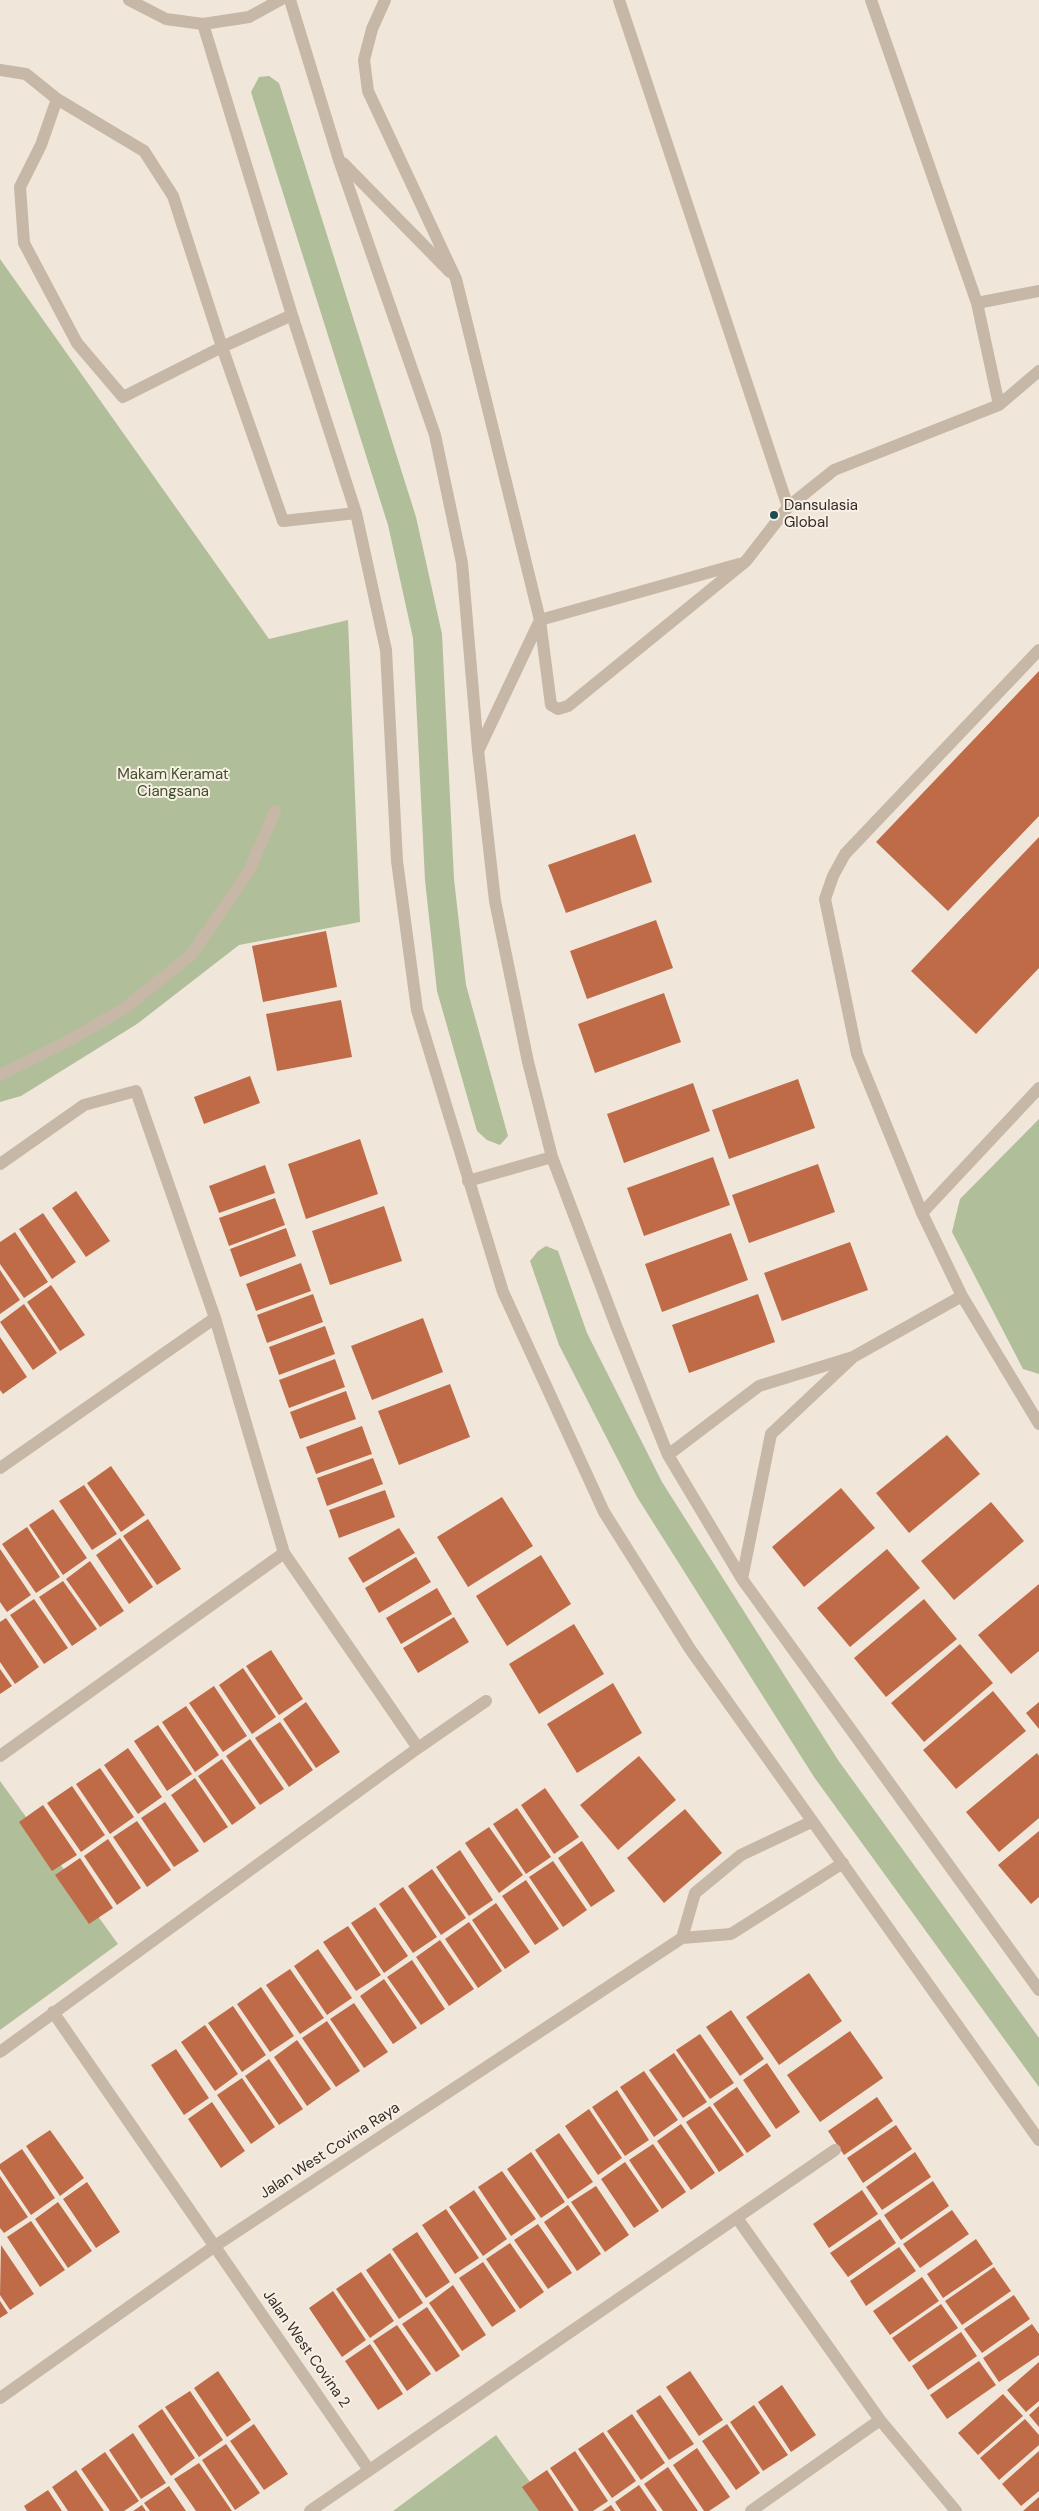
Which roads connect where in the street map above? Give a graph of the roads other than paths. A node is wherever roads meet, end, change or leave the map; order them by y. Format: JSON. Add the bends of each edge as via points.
{"nodes":[{"id":1,"x":129,"y":0,"type":"edge"},
{"id":2,"x":280,"y":0,"type":"edge"},
{"id":3,"x":290,"y":0,"type":"edge"},
{"id":4,"x":385,"y":0,"type":"edge"},
{"id":5,"x":619,"y":0,"type":"edge"},
{"id":6,"x":870,"y":0,"type":"edge"},
{"id":7,"x":203,"y":24,"type":"junction"},
{"id":8,"x":0,"y":70,"type":"edge"},
{"id":9,"x":57,"y":99,"type":"junction"},
{"id":10,"x":339,"y":160,"type":"junction"},
{"id":11,"x":456,"y":279,"type":"junction"},
{"id":12,"x":1039,"y":291,"type":"edge"},
{"id":13,"x":977,"y":304,"type":"junction"},
{"id":14,"x":292,"y":315,"type":"junction"},
{"id":15,"x":222,"y":347,"type":"junction"},
{"id":16,"x":1039,"y":372,"type":"edge"},
{"id":17,"x":999,"y":405,"type":"junction"},
{"id":18,"x":788,"y":507,"type":"junction"},
{"id":19,"x":356,"y":513,"type":"junction"},
{"id":20,"x":746,"y":561,"type":"junction"},
{"id":21,"x":540,"y":620,"type":"junction"},
{"id":22,"x":1039,"y":650,"type":"edge"},
{"id":23,"x":478,"y":750,"type":"junction"},
{"id":24,"x":275,"y":811,"type":"dead end"},
{"id":25,"x":0,"y":1075,"type":"edge"},
{"id":26,"x":1039,"y":1088,"type":"edge"},
{"id":27,"x":552,"y":1157,"type":"junction"},
{"id":28,"x":0,"y":1164,"type":"edge"},
{"id":29,"x":468,"y":1181,"type":"junction"},
{"id":30,"x":922,"y":1213,"type":"junction"},
{"id":31,"x":962,"y":1296,"type":"junction"},
{"id":32,"x":215,"y":1318,"type":"junction"},
{"id":33,"x":853,"y":1357,"type":"junction"},
{"id":34,"x":1039,"y":1424,"type":"edge"},
{"id":35,"x":668,"y":1455,"type":"junction"},
{"id":36,"x":0,"y":1468,"type":"edge"},
{"id":37,"x":284,"y":1553,"type":"junction"},
{"id":38,"x":742,"y":1579,"type":"junction"},
{"id":39,"x":486,"y":1702,"type":"dead end"},
{"id":40,"x":418,"y":1748,"type":"junction"},
{"id":41,"x":0,"y":1756,"type":"edge"},
{"id":42,"x":811,"y":1822,"type":"junction"},
{"id":43,"x":843,"y":1863,"type":"junction"},
{"id":44,"x":682,"y":1938,"type":"junction"},
{"id":45,"x":1039,"y":1990,"type":"edge"},
{"id":46,"x":53,"y":2012,"type":"junction"},
{"id":47,"x":0,"y":2052,"type":"edge"},
{"id":48,"x":1039,"y":2140,"type":"edge"},
{"id":49,"x":835,"y":2150,"type":"dead end"},
{"id":50,"x":738,"y":2218,"type":"junction"},
{"id":51,"x":216,"y":2246,"type":"junction"},
{"id":52,"x":0,"y":2398,"type":"edge"},
{"id":53,"x":880,"y":2420,"type":"junction"},
{"id":54,"x":369,"y":2470,"type":"junction"},
{"id":55,"x":310,"y":2511,"type":"edge"},
{"id":56,"x":751,"y":2511,"type":"edge"},
{"id":57,"x":956,"y":2511,"type":"edge"}],
"edges":[{"from":1,"to":7,"type":"street","via":[[166,19]]},
{"from":2,"to":7,"type":"street","via":[[249,17]]},
{"from":3,"to":10,"type":"street"},
{"from":4,"to":11,"type":"street","via":[[372,29],[364,60],[368,91]]},
{"from":5,"to":18,"type":"street"},
{"from":6,"to":13,"type":"street"},
{"from":7,"to":14,"type":"street"},
{"from":8,"to":9,"type":"street","via":[[26,74]]},
{"from":9,"to":15,"type":"street","via":[[144,151],[173,196]]},
{"from":9,"to":15,"type":"street","via":[[41,145],[20,187],[24,243],[77,343],[123,396]]},
{"from":10,"to":11,"type":"street"},
{"from":10,"to":23,"type":"street","via":[[435,435],[462,564]]},
{"from":11,"to":21,"type":"street"},
{"from":12,"to":13,"type":"street"},
{"from":13,"to":17,"type":"street"},
{"from":14,"to":15,"type":"street"},
{"from":14,"to":19,"type":"street"},
{"from":15,"to":19,"type":"street","via":[[283,521]]},
{"from":16,"to":17,"type":"street"},
{"from":17,"to":18,"type":"street","via":[[834,470]]},
{"from":18,"to":20,"type":"street"},
{"from":19,"to":29,"type":"street","via":[[386,650],[397,861],[418,1010]]},
{"from":20,"to":21,"type":"street"},
{"from":20,"to":21,"type":"street","via":[[568,706],[558,708],[551,704]]},
{"from":21,"to":23,"type":"street"},
{"from":22,"to":30,"type":"street","via":[[844,854],[826,899],[857,1054]]},
{"from":23,"to":27,"type":"street","via":[[495,901],[528,1062]]},
{"from":24,"to":25,"type":"street","via":[[249,871],[191,954],[122,1010]]},
{"from":26,"to":30,"type":"street"},
{"from":27,"to":29,"type":"street"},
{"from":27,"to":35,"type":"street"},
{"from":28,"to":32,"type":"street","via":[[84,1104],[136,1091]]},
{"from":29,"to":42,"type":"street","via":[[503,1292],[604,1512],[690,1649]]},
{"from":30,"to":31,"type":"street"},
{"from":31,"to":33,"type":"street"},
{"from":31,"to":34,"type":"street"},
{"from":32,"to":36,"type":"street"},
{"from":32,"to":37,"type":"street"},
{"from":33,"to":35,"type":"street","via":[[759,1386]]},
{"from":33,"to":38,"type":"street","via":[[771,1434]]},
{"from":35,"to":38,"type":"street"},
{"from":37,"to":40,"type":"street"},
{"from":37,"to":41,"type":"street"},
{"from":38,"to":45,"type":"street"},
{"from":39,"to":40,"type":"street"},
{"from":40,"to":46,"type":"street"},
{"from":42,"to":43,"type":"street"},
{"from":42,"to":44,"type":"street","via":[[741,1855],[695,1893]]},
{"from":43,"to":44,"type":"street","name":"Jalan West Covina Raya","via":[[730,1934]]},
{"from":43,"to":48,"type":"street"},
{"from":44,"to":51,"type":"street","name":"Jalan West Covina Raya"},
{"from":46,"to":47,"type":"street"},
{"from":46,"to":51,"type":"street","name":"Jalan West Covina 2"},
{"from":49,"to":50,"type":"street"},
{"from":50,"to":53,"type":"street"},
{"from":50,"to":54,"type":"street"},
{"from":51,"to":52,"type":"street","name":"Jalan West Covina Raya"},
{"from":51,"to":54,"type":"street","name":"Jalan West Covina 2"},
{"from":53,"to":56,"type":"street"},
{"from":53,"to":57,"type":"street"},
{"from":54,"to":55,"type":"street"}]}
